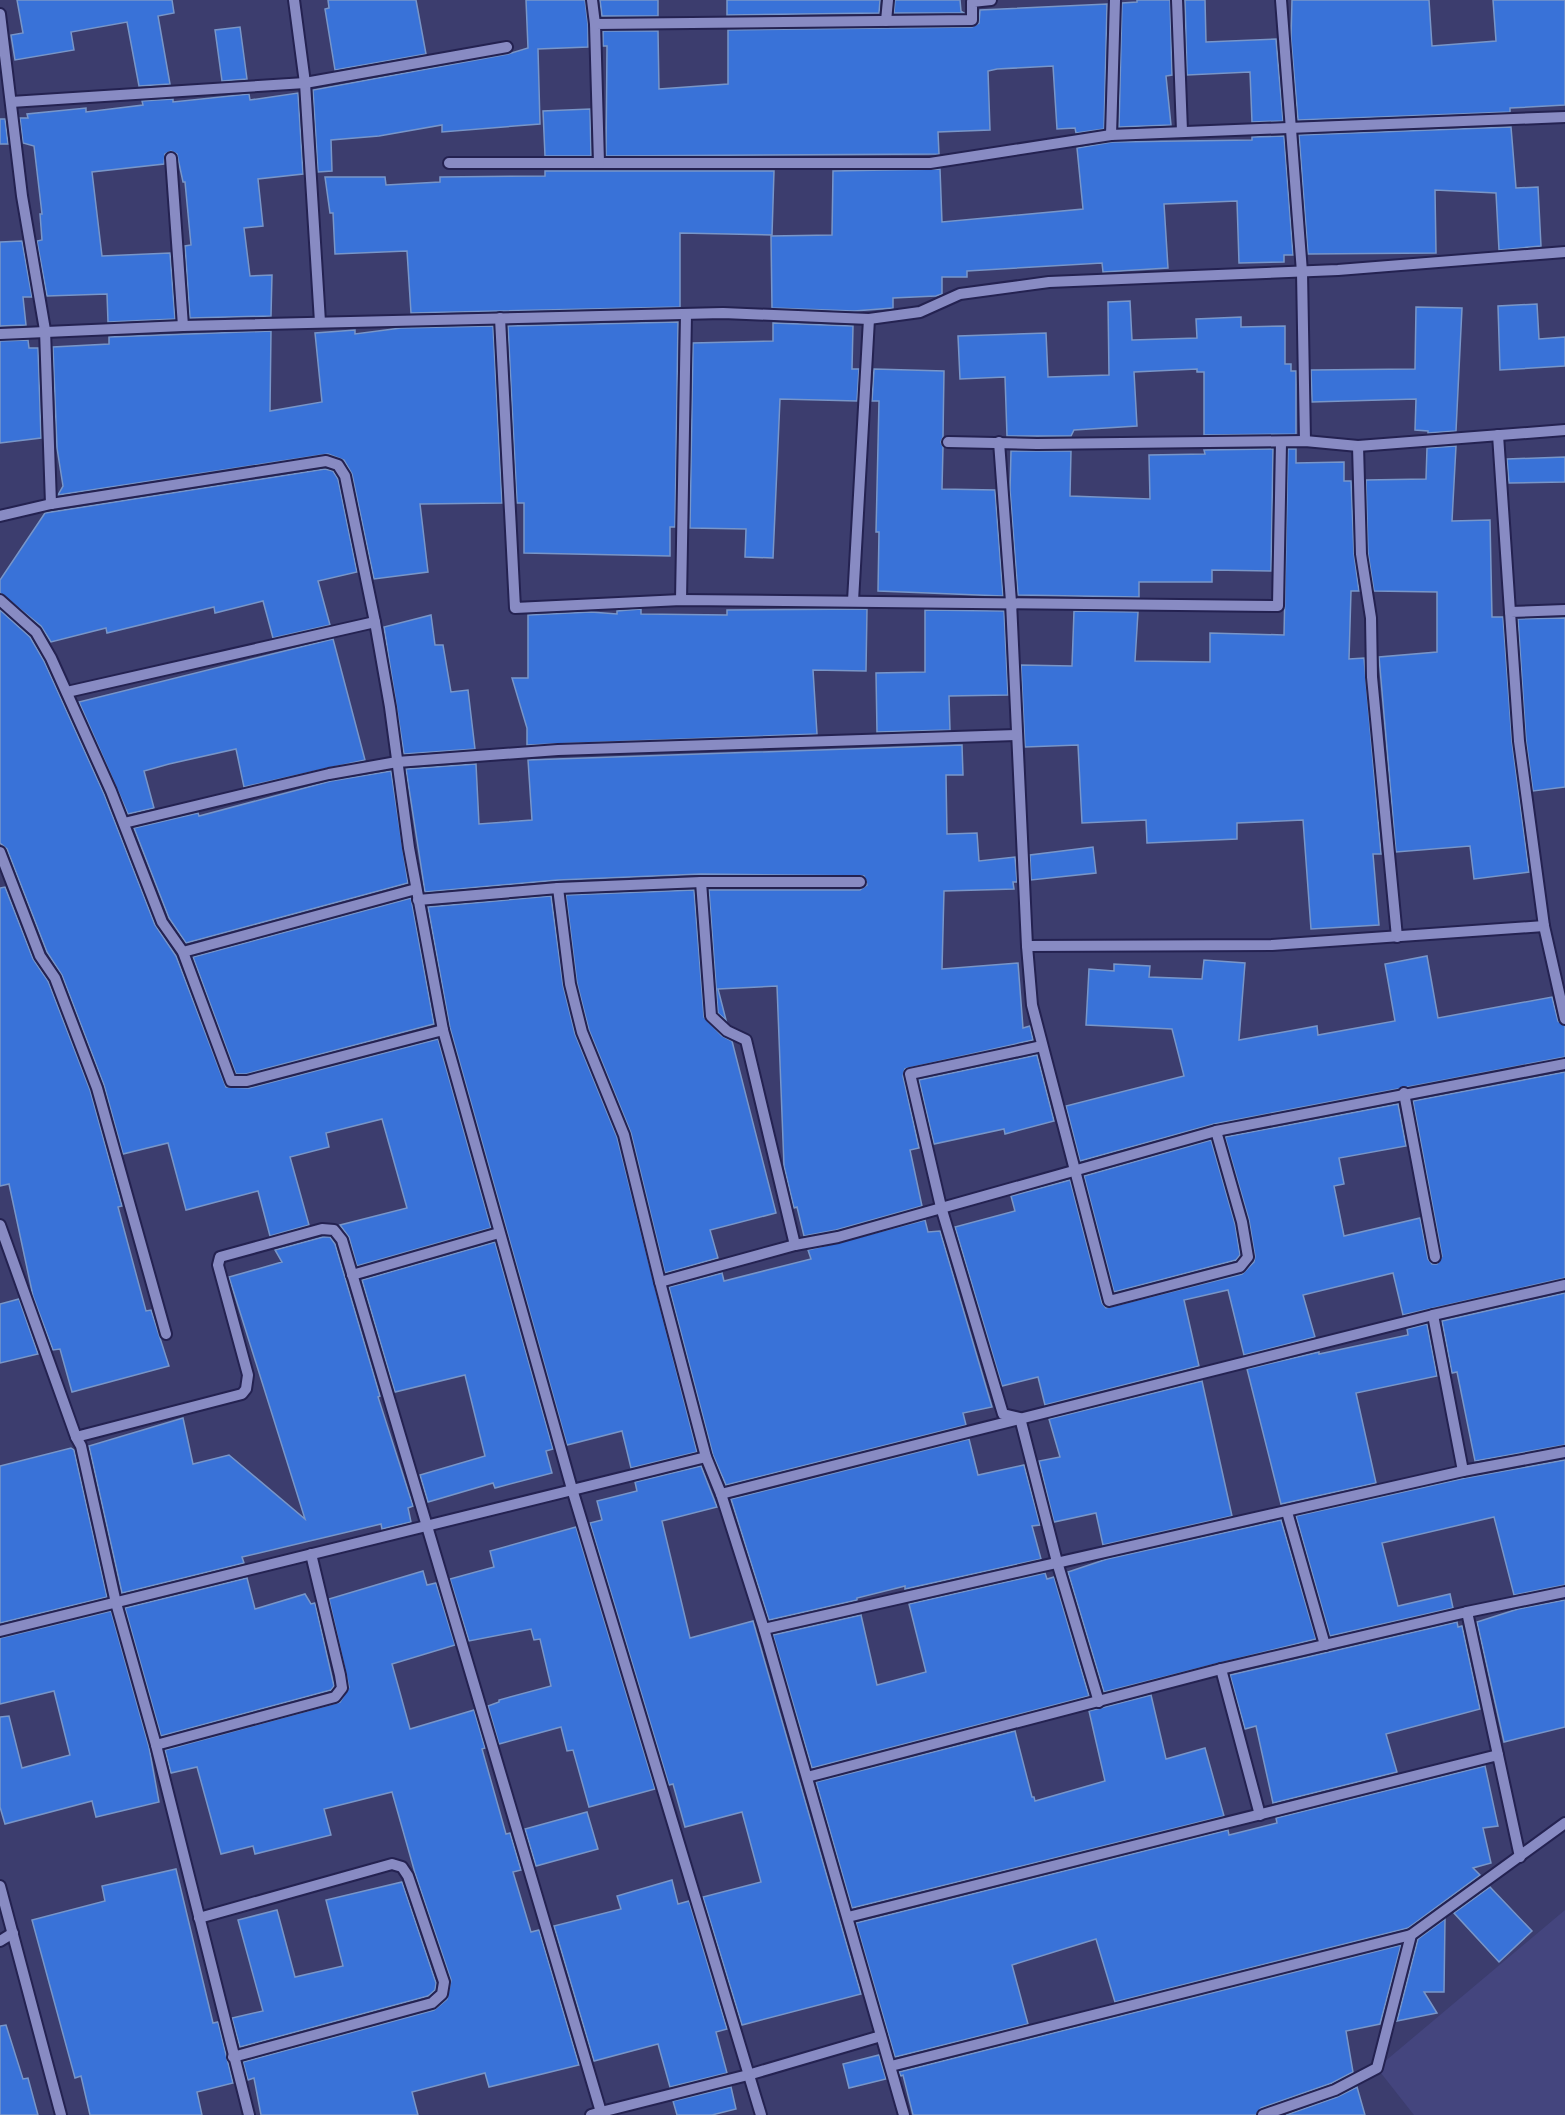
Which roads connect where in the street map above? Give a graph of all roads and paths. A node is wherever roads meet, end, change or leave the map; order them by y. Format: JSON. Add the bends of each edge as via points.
{"nodes":[{"id":1,"x":294,"y":0,"type":"edge"},
{"id":2,"x":592,"y":0,"type":"edge"},
{"id":3,"x":888,"y":0,"type":"edge"},
{"id":4,"x":991,"y":0,"type":"edge"},
{"id":5,"x":1115,"y":0,"type":"edge"},
{"id":6,"x":1177,"y":0,"type":"edge"},
{"id":7,"x":1281,"y":0,"type":"edge"},
{"id":8,"x":0,"y":14,"type":"edge"},
{"id":9,"x":886,"y":21,"type":"junction"},
{"id":10,"x":595,"y":24,"type":"junction"},
{"id":11,"x":507,"y":47,"type":"dead end"},
{"id":12,"x":305,"y":83,"type":"junction"},
{"id":13,"x":10,"y":102,"type":"junction"},
{"id":14,"x":1565,"y":117,"type":"edge"},
{"id":15,"x":1290,"y":128,"type":"junction"},
{"id":16,"x":1182,"y":131,"type":"junction"},
{"id":17,"x":1111,"y":135,"type":"junction"},
{"id":18,"x":171,"y":158,"type":"dead end"},
{"id":19,"x":449,"y":163,"type":"dead end"},
{"id":20,"x":599,"y":163,"type":"junction"},
{"id":21,"x":1565,"y":252,"type":"edge"},
{"id":22,"x":1302,"y":272,"type":"junction"},
{"id":23,"x":686,"y":314,"type":"junction"},
{"id":24,"x":500,"y":318,"type":"junction"},
{"id":25,"x":869,"y":319,"type":"junction"},
{"id":26,"x":320,"y":322,"type":"junction"},
{"id":27,"x":183,"y":326,"type":"junction"},
{"id":28,"x":45,"y":330,"type":"junction"},
{"id":29,"x":0,"y":334,"type":"edge"},
{"id":30,"x":1565,"y":430,"type":"edge"},
{"id":31,"x":1498,"y":435,"type":"junction"},
{"id":32,"x":1305,"y":441,"type":"junction"},
{"id":33,"x":948,"y":442,"type":"dead end"},
{"id":34,"x":999,"y":442,"type":"junction"},
{"id":35,"x":1281,"y":443,"type":"junction"},
{"id":36,"x":1358,"y":446,"type":"junction"},
{"id":37,"x":51,"y":504,"type":"junction"},
{"id":38,"x":0,"y":516,"type":"edge"},
{"id":39,"x":0,"y":600,"type":"edge"},
{"id":40,"x":681,"y":600,"type":"junction"},
{"id":41,"x":853,"y":601,"type":"junction"},
{"id":42,"x":1011,"y":602,"type":"junction"},
{"id":43,"x":1565,"y":610,"type":"edge"},
{"id":44,"x":1510,"y":612,"type":"junction"},
{"id":45,"x":375,"y":622,"type":"junction"},
{"id":46,"x":67,"y":692,"type":"junction"},
{"id":47,"x":1016,"y":735,"type":"junction"},
{"id":48,"x":397,"y":762,"type":"junction"},
{"id":49,"x":124,"y":823,"type":"junction"},
{"id":50,"x":0,"y":852,"type":"edge"},
{"id":51,"x":5,"y":879,"type":"edge"},
{"id":52,"x":701,"y":882,"type":"junction"},
{"id":53,"x":860,"y":882,"type":"dead end"},
{"id":54,"x":558,"y":888,"type":"junction"},
{"id":55,"x":417,"y":894,"type":"junction"},
{"id":56,"x":1544,"y":926,"type":"junction"},
{"id":57,"x":1397,"y":937,"type":"junction"},
{"id":58,"x":1027,"y":946,"type":"junction"},
{"id":59,"x":183,"y":952,"type":"junction"},
{"id":60,"x":1565,"y":1019,"type":"edge"},
{"id":61,"x":443,"y":1030,"type":"junction"},
{"id":62,"x":1042,"y":1046,"type":"junction"},
{"id":63,"x":1565,"y":1064,"type":"edge"},
{"id":64,"x":1404,"y":1093,"type":"junction"},
{"id":65,"x":1216,"y":1131,"type":"junction"},
{"id":66,"x":1077,"y":1169,"type":"junction"},
{"id":67,"x":941,"y":1207,"type":"junction"},
{"id":68,"x":0,"y":1225,"type":"edge"},
{"id":69,"x":499,"y":1233,"type":"junction"},
{"id":70,"x":795,"y":1245,"type":"junction"},
{"id":71,"x":1435,"y":1257,"type":"dead end"},
{"id":72,"x":352,"y":1275,"type":"junction"},
{"id":73,"x":660,"y":1282,"type":"junction"},
{"id":74,"x":1565,"y":1285,"type":"edge"},
{"id":75,"x":1433,"y":1315,"type":"junction"},
{"id":76,"x":166,"y":1334,"type":"dead end"},
{"id":77,"x":1020,"y":1418,"type":"junction"},
{"id":78,"x":76,"y":1437,"type":"junction"},
{"id":79,"x":1565,"y":1452,"type":"edge"},
{"id":80,"x":706,"y":1457,"type":"junction"},
{"id":81,"x":1463,"y":1471,"type":"junction"},
{"id":82,"x":572,"y":1489,"type":"junction"},
{"id":83,"x":721,"y":1494,"type":"junction"},
{"id":84,"x":1287,"y":1512,"type":"junction"},
{"id":85,"x":427,"y":1525,"type":"junction"},
{"id":86,"x":311,"y":1554,"type":"junction"},
{"id":87,"x":1057,"y":1562,"type":"junction"},
{"id":88,"x":1565,"y":1592,"type":"edge"},
{"id":89,"x":116,"y":1603,"type":"junction"},
{"id":90,"x":1467,"y":1612,"type":"junction"},
{"id":91,"x":764,"y":1629,"type":"junction"},
{"id":92,"x":0,"y":1631,"type":"edge"},
{"id":93,"x":1325,"y":1645,"type":"junction"},
{"id":94,"x":1221,"y":1669,"type":"junction"},
{"id":95,"x":1099,"y":1702,"type":"junction"},
{"id":96,"x":156,"y":1745,"type":"junction"},
{"id":97,"x":1498,"y":1755,"type":"junction"},
{"id":98,"x":807,"y":1777,"type":"junction"},
{"id":99,"x":1260,"y":1815,"type":"junction"},
{"id":100,"x":1565,"y":1823,"type":"edge"},
{"id":101,"x":1520,"y":1857,"type":"junction"},
{"id":102,"x":0,"y":1886,"type":"edge"},
{"id":103,"x":848,"y":1917,"type":"junction"},
{"id":104,"x":199,"y":1918,"type":"junction"},
{"id":105,"x":13,"y":1933,"type":"junction"},
{"id":106,"x":1411,"y":1935,"type":"junction"},
{"id":107,"x":0,"y":1941,"type":"edge"},
{"id":108,"x":881,"y":2036,"type":"junction"},
{"id":109,"x":233,"y":2057,"type":"junction"},
{"id":110,"x":891,"y":2066,"type":"junction"},
{"id":111,"x":748,"y":2075,"type":"junction"},
{"id":112,"x":598,"y":2114,"type":"edge"},
{"id":113,"x":61,"y":2115,"type":"edge"},
{"id":114,"x":249,"y":2115,"type":"edge"},
{"id":115,"x":761,"y":2115,"type":"edge"},
{"id":116,"x":904,"y":2115,"type":"edge"},
{"id":117,"x":1263,"y":2115,"type":"edge"}],
"edges":[{"from":1,"to":12,"type":"street"},
{"from":2,"to":10,"type":"street"},
{"from":3,"to":9,"type":"street"},
{"from":4,"to":9,"type":"street","via":[[972,2],[972,20]]},
{"from":5,"to":17,"type":"street"},
{"from":6,"to":16,"type":"street"},
{"from":7,"to":15,"type":"street"},
{"from":8,"to":13,"type":"street"},
{"from":9,"to":10,"type":"street"},
{"from":10,"to":20,"type":"street"},
{"from":11,"to":12,"type":"street"},
{"from":12,"to":13,"type":"street"},
{"from":12,"to":26,"type":"street"},
{"from":13,"to":28,"type":"street"},
{"from":14,"to":15,"type":"street"},
{"from":15,"to":16,"type":"street"},
{"from":15,"to":22,"type":"street"},
{"from":16,"to":17,"type":"street"},
{"from":17,"to":20,"type":"street","via":[[930,163]]},
{"from":18,"to":27,"type":"street"},
{"from":19,"to":20,"type":"street"},
{"from":21,"to":22,"type":"street"},
{"from":22,"to":25,"type":"street","via":[[1049,282],[960,294],[920,312]]},
{"from":22,"to":32,"type":"street"},
{"from":23,"to":24,"type":"street"},
{"from":23,"to":25,"type":"street"},
{"from":23,"to":40,"type":"street"},
{"from":24,"to":26,"type":"street"},
{"from":24,"to":40,"type":"street","via":[[515,608]]},
{"from":25,"to":41,"type":"street"},
{"from":26,"to":27,"type":"street"},
{"from":27,"to":28,"type":"street"},
{"from":28,"to":29,"type":"street"},
{"from":28,"to":37,"type":"street"},
{"from":30,"to":31,"type":"street"},
{"from":31,"to":36,"type":"street"},
{"from":31,"to":44,"type":"street"},
{"from":32,"to":35,"type":"street"},
{"from":32,"to":36,"type":"street"},
{"from":33,"to":34,"type":"street"},
{"from":34,"to":35,"type":"street"},
{"from":34,"to":42,"type":"street"},
{"from":35,"to":42,"type":"street","via":[[1278,606]]},
{"from":36,"to":57,"type":"street","via":[[1361,554],[1371,618],[1372,677]]},
{"from":37,"to":38,"type":"street"},
{"from":37,"to":45,"type":"street","via":[[326,461],[338,465],[345,476]]},
{"from":39,"to":46,"type":"street","via":[[36,632]]},
{"from":40,"to":41,"type":"street"},
{"from":41,"to":42,"type":"street"},
{"from":42,"to":47,"type":"street"},
{"from":43,"to":44,"type":"street"},
{"from":44,"to":56,"type":"street","via":[[1519,741]]},
{"from":45,"to":46,"type":"street"},
{"from":45,"to":48,"type":"street"},
{"from":46,"to":49,"type":"street"},
{"from":47,"to":48,"type":"street","via":[[558,750]]},
{"from":47,"to":58,"type":"street"},
{"from":48,"to":49,"type":"street","via":[[329,774]]},
{"from":48,"to":55,"type":"street"},
{"from":49,"to":59,"type":"street","via":[[162,922]]},
{"from":50,"to":51,"type":"street"},
{"from":51,"to":76,"type":"street","via":[[40,956],[55,978],[97,1088]]},
{"from":52,"to":53,"type":"street"},
{"from":52,"to":54,"type":"street"},
{"from":52,"to":70,"type":"street","via":[[711,1016],[727,1031],[746,1040]]},
{"from":54,"to":55,"type":"street"},
{"from":54,"to":73,"type":"street","via":[[572,993],[582,1032],[624,1135]]},
{"from":55,"to":59,"type":"street"},
{"from":55,"to":61,"type":"street"},
{"from":56,"to":57,"type":"street"},
{"from":56,"to":60,"type":"street"},
{"from":57,"to":58,"type":"street","via":[[1272,945]]},
{"from":58,"to":62,"type":"street","via":[[1032,1005]]},
{"from":59,"to":61,"type":"street","via":[[231,1081],[247,1081]]},
{"from":61,"to":69,"type":"street"},
{"from":62,"to":66,"type":"street"},
{"from":62,"to":67,"type":"street","via":[[910,1074]]},
{"from":63,"to":64,"type":"street"},
{"from":64,"to":65,"type":"street"},
{"from":64,"to":71,"type":"street"},
{"from":65,"to":66,"type":"street"},
{"from":65,"to":66,"type":"street","via":[[1248,1257],[1240,1267],[1227,1271],[1109,1301]]},
{"from":66,"to":67,"type":"street"},
{"from":67,"to":70,"type":"street","via":[[838,1237]]},
{"from":67,"to":77,"type":"street","via":[[1004,1414]]},
{"from":68,"to":78,"type":"street"},
{"from":69,"to":72,"type":"street"},
{"from":69,"to":82,"type":"street"},
{"from":70,"to":73,"type":"street"},
{"from":72,"to":78,"type":"street","via":[[342,1240],[334,1230],[322,1229],[220,1257],[218,1265],[248,1376],[242,1394]]},
{"from":72,"to":85,"type":"street"},
{"from":73,"to":80,"type":"street"},
{"from":74,"to":75,"type":"street"},
{"from":75,"to":77,"type":"street"},
{"from":75,"to":81,"type":"street"},
{"from":77,"to":83,"type":"street"},
{"from":77,"to":87,"type":"street"},
{"from":78,"to":89,"type":"street"},
{"from":79,"to":81,"type":"street"},
{"from":80,"to":82,"type":"street"},
{"from":80,"to":83,"type":"street"},
{"from":81,"to":84,"type":"street"},
{"from":82,"to":85,"type":"street"},
{"from":82,"to":111,"type":"street"},
{"from":83,"to":91,"type":"street"},
{"from":84,"to":87,"type":"street"},
{"from":84,"to":93,"type":"street"},
{"from":85,"to":86,"type":"street"},
{"from":85,"to":112,"type":"street"},
{"from":86,"to":89,"type":"street"},
{"from":86,"to":96,"type":"street","via":[[340,1675],[342,1688],[335,1697]]},
{"from":87,"to":91,"type":"street"},
{"from":87,"to":95,"type":"street"},
{"from":88,"to":90,"type":"street"},
{"from":89,"to":92,"type":"street"},
{"from":89,"to":96,"type":"street"},
{"from":90,"to":93,"type":"street"},
{"from":90,"to":97,"type":"street"},
{"from":91,"to":98,"type":"street"},
{"from":93,"to":94,"type":"street"},
{"from":94,"to":95,"type":"street"},
{"from":94,"to":99,"type":"street"},
{"from":95,"to":98,"type":"street"},
{"from":96,"to":104,"type":"street"},
{"from":97,"to":99,"type":"street"},
{"from":97,"to":101,"type":"street"},
{"from":98,"to":103,"type":"street"},
{"from":99,"to":103,"type":"street"},
{"from":100,"to":101,"type":"street"},
{"from":101,"to":106,"type":"street"},
{"from":102,"to":105,"type":"street"},
{"from":103,"to":108,"type":"street"},
{"from":104,"to":109,"type":"street"},
{"from":104,"to":109,"type":"street","via":[[392,1864],[402,1867],[408,1876],[444,1982],[442,1994],[432,2003]]},
{"from":105,"to":107,"type":"street"},
{"from":105,"to":113,"type":"street"},
{"from":106,"to":110,"type":"street"},
{"from":106,"to":117,"type":"street","via":[[1377,2068],[1335,2090]]},
{"from":108,"to":110,"type":"street"},
{"from":108,"to":111,"type":"street"},
{"from":109,"to":114,"type":"street"},
{"from":110,"to":116,"type":"street"},
{"from":111,"to":112,"type":"street"},
{"from":111,"to":115,"type":"street"}]}
